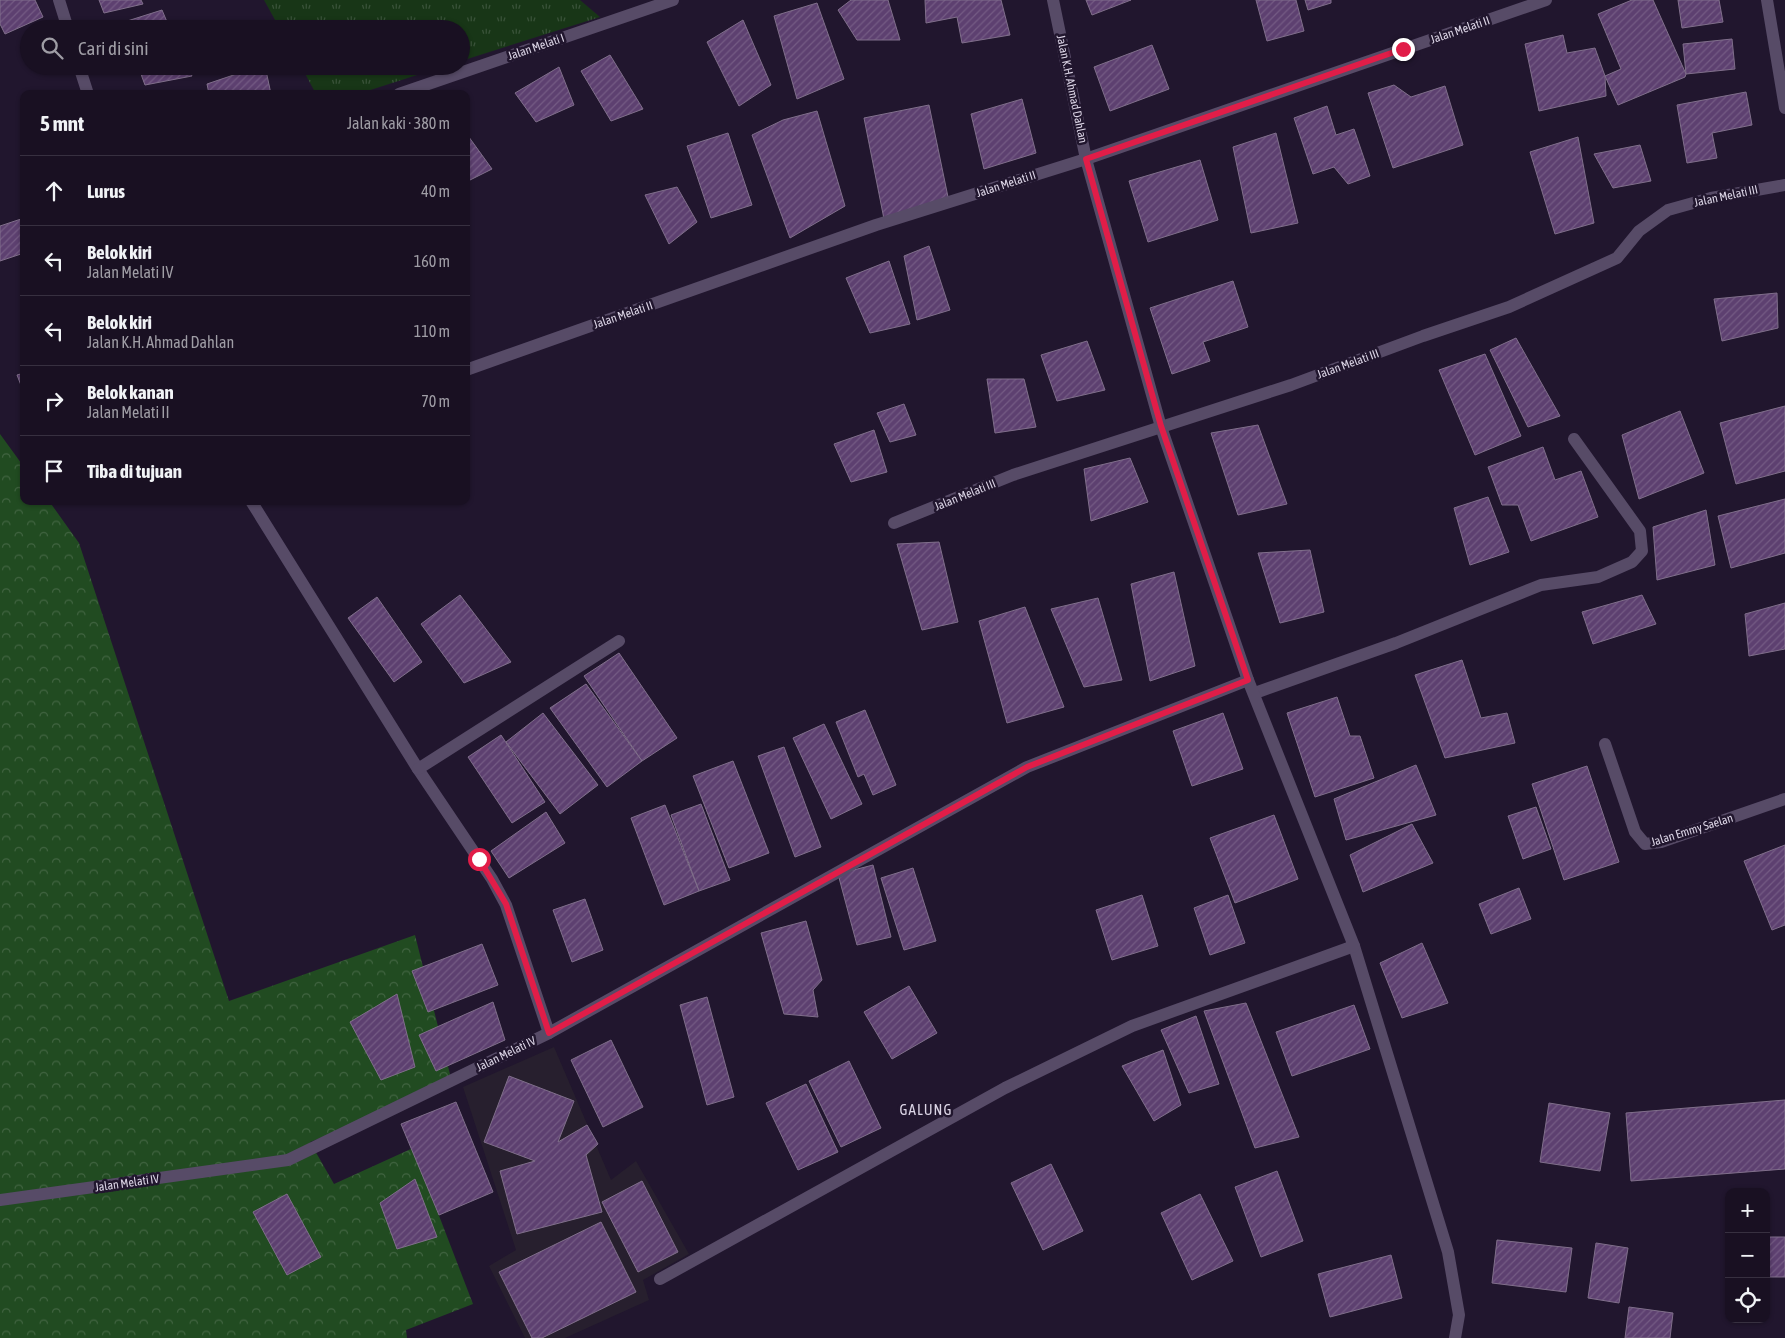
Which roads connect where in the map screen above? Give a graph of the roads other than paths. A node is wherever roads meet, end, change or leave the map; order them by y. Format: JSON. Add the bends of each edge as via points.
{"nodes":[{"id":1,"x":59,"y":0,"type":"edge"},
{"id":2,"x":673,"y":0,"type":"edge"},
{"id":3,"x":1054,"y":0,"type":"edge"},
{"id":4,"x":1546,"y":0,"type":"edge"},
{"id":5,"x":1767,"y":0,"type":"edge"},
{"id":6,"x":65,"y":20,"type":"edge"},
{"id":7,"x":470,"y":70,"type":"edge"},
{"id":8,"x":82,"y":75,"type":"edge"},
{"id":9,"x":454,"y":75,"type":"edge"},
{"id":10,"x":87,"y":90,"type":"edge"},
{"id":11,"x":411,"y":90,"type":"edge"},
{"id":12,"x":1785,"y":108,"type":"edge"},
{"id":13,"x":1086,"y":159,"type":"junction"},
{"id":14,"x":1785,"y":184,"type":"edge"},
{"id":15,"x":470,"y":369,"type":"edge"},
{"id":16,"x":1161,"y":426,"type":"junction"},
{"id":17,"x":1574,"y":439,"type":"dead end"},
{"id":18,"x":253,"y":505,"type":"edge"},
{"id":19,"x":894,"y":523,"type":"dead end"},
{"id":20,"x":619,"y":641,"type":"dead end"},
{"id":21,"x":1248,"y":680,"type":"junction"},
{"id":22,"x":1255,"y":693,"type":"junction"},
{"id":23,"x":1605,"y":744,"type":"dead end"},
{"id":24,"x":418,"y":769,"type":"junction"},
{"id":25,"x":1785,"y":799,"type":"edge"},
{"id":26,"x":1354,"y":946,"type":"junction"},
{"id":27,"x":549,"y":1033,"type":"junction"},
{"id":28,"x":0,"y":1200,"type":"edge"},
{"id":29,"x":660,"y":1279,"type":"dead end"},
{"id":30,"x":1455,"y":1338,"type":"edge"}],
"edges":[{"from":1,"to":6,"type":"street"},
{"from":2,"to":7,"type":"street","name":"Jalan Melati I"},
{"from":3,"to":13,"type":"street","name":"Jalan K.H. Ahmad Dahlan"},
{"from":4,"to":13,"type":"street","name":"Jalan Melati II"},
{"from":5,"to":12,"type":"street"},
{"from":8,"to":10,"type":"street"},
{"from":9,"to":11,"type":"street","name":"Jalan Melati I"},
{"from":13,"to":15,"type":"street","name":"Jalan Melati II","via":[[876,225]]},
{"from":13,"to":16,"type":"street","name":"Jalan K.H. Ahmad Dahlan"},
{"from":14,"to":16,"type":"street","name":"Jalan Melati III","via":[[1668,210],[1639,231],[1616,258],[1518,303],[1291,385]]},
{"from":16,"to":19,"type":"street","name":"Jalan Melati III","via":[[1014,476]]},
{"from":16,"to":21,"type":"street","name":"Jalan K.H. Ahmad Dahlan"},
{"from":17,"to":22,"type":"street","via":[[1640,532],[1642,551],[1632,562],[1598,577],[1541,585],[1396,643]]},
{"from":18,"to":24,"type":"street"},
{"from":20,"to":24,"type":"street"},
{"from":21,"to":22,"type":"street","name":"Jalan K.H. Ahmad Dahlan"},
{"from":21,"to":27,"type":"street","name":"Jalan Melati IV","via":[[1027,767]]},
{"from":22,"to":26,"type":"street","name":"Jalan K.H. Ahmad Dahlan"},
{"from":23,"to":25,"type":"street","name":"Jalan Emmy Saelan","via":[[1635,832],[1645,844],[1661,842]]},
{"from":24,"to":27,"type":"street","via":[[506,904]]},
{"from":26,"to":29,"type":"street","via":[[1132,1026],[1005,1088]]},
{"from":26,"to":30,"type":"street","name":"Jalan K.H. Ahmad Dahlan","via":[[1448,1252],[1459,1315]]},
{"from":27,"to":28,"type":"street","name":"Jalan Melati IV","via":[[288,1160]]}]}
